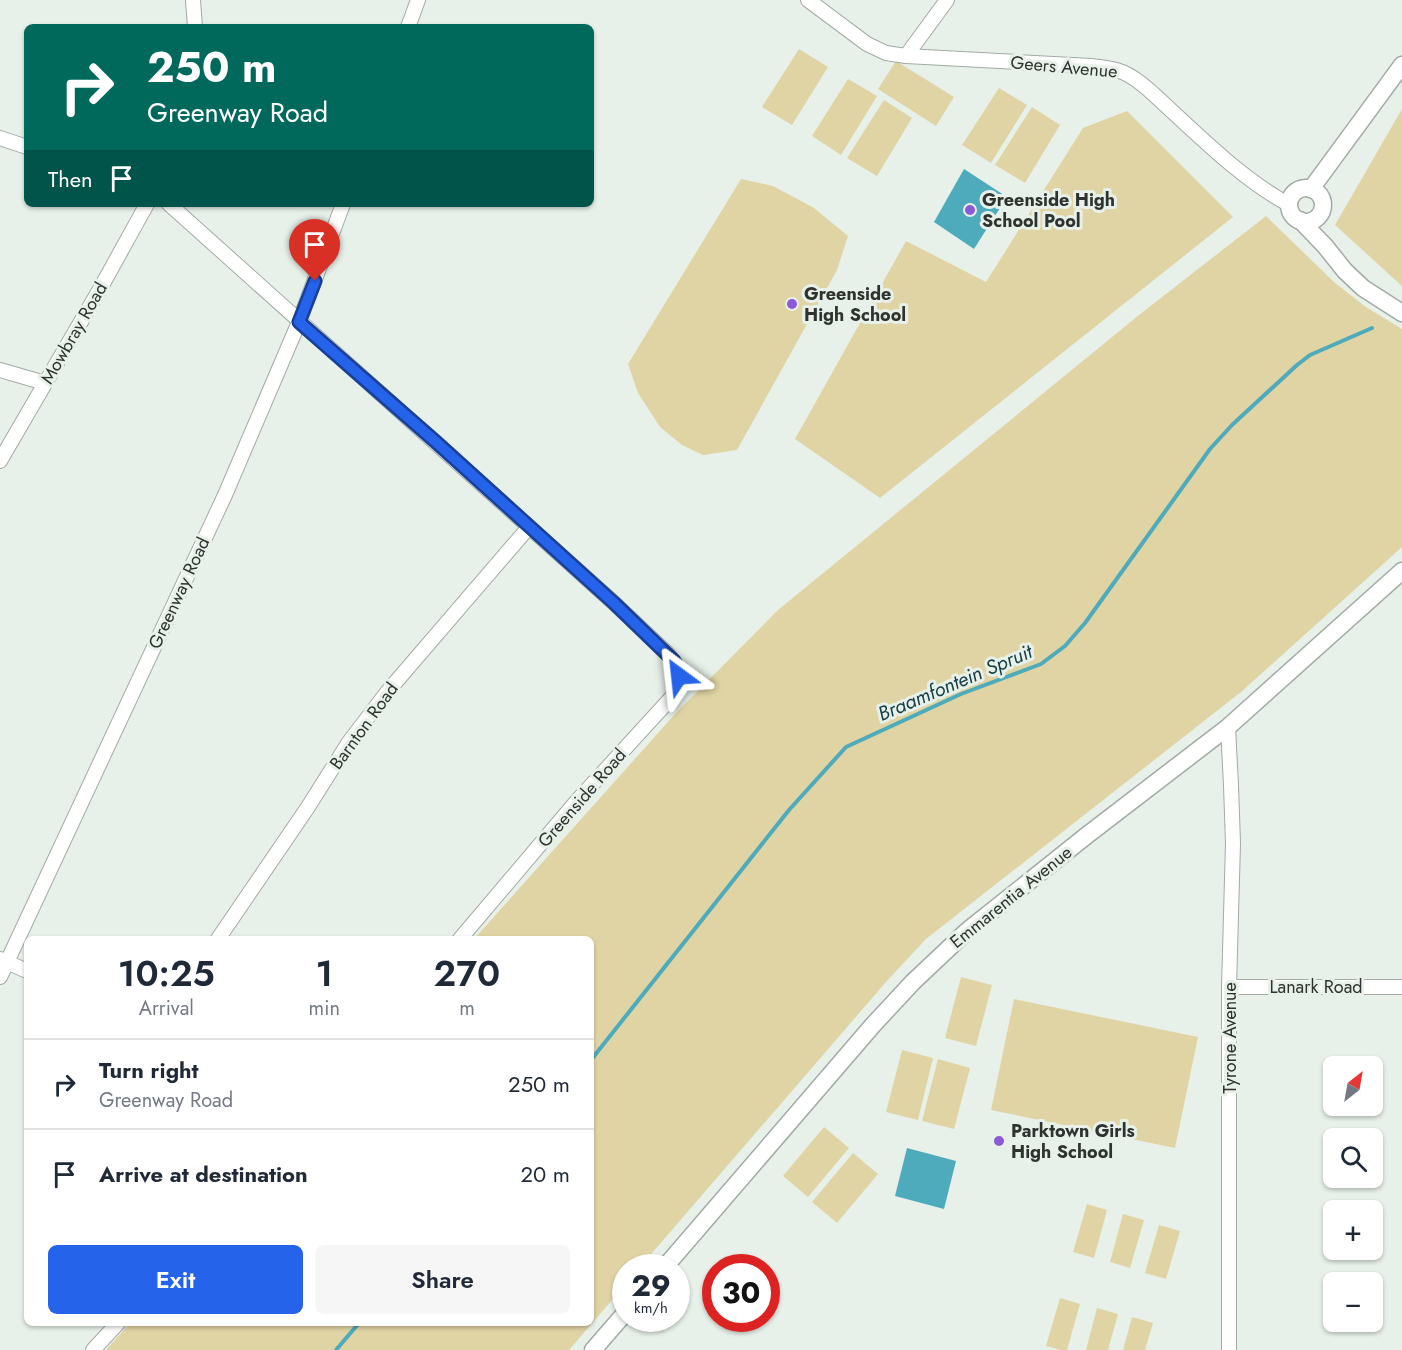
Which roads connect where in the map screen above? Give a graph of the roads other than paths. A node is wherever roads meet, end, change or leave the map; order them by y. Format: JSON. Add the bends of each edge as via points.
{"nodes":[{"id":1,"x":193,"y":0,"type":"edge"},
{"id":2,"x":418,"y":0,"type":"edge"},
{"id":3,"x":808,"y":0,"type":"edge"},
{"id":4,"x":947,"y":0,"type":"edge"},
{"id":5,"x":195,"y":24,"type":"edge"},
{"id":6,"x":409,"y":24,"type":"edge"},
{"id":7,"x":906,"y":56,"type":"junction"},
{"id":8,"x":1402,"y":65,"type":"edge"},
{"id":9,"x":0,"y":138,"type":"edge"},
{"id":10,"x":24,"y":146,"type":"edge"},
{"id":11,"x":1311,"y":189,"type":"junction"},
{"id":12,"x":1290,"y":205,"type":"junction"},
{"id":13,"x":145,"y":207,"type":"edge"},
{"id":14,"x":172,"y":207,"type":"edge"},
{"id":15,"x":342,"y":207,"type":"edge"},
{"id":16,"x":1322,"y":210,"type":"junction"},
{"id":17,"x":1300,"y":220,"type":"junction"},
{"id":18,"x":1325,"y":246,"type":"junction"},
{"id":19,"x":1402,"y":313,"type":"edge"},
{"id":20,"x":299,"y":322,"type":"junction"},
{"id":21,"x":0,"y":370,"type":"edge"},
{"id":22,"x":45,"y":383,"type":"junction"},
{"id":23,"x":0,"y":461,"type":"edge"},
{"id":24,"x":529,"y":527,"type":"junction"},
{"id":25,"x":1402,"y":571,"type":"edge"},
{"id":26,"x":1228,"y":727,"type":"junction"},
{"id":27,"x":220,"y":936,"type":"edge"},
{"id":28,"x":463,"y":936,"type":"edge"},
{"id":29,"x":3,"y":961,"type":"edge"},
{"id":30,"x":24,"y":970,"type":"edge"},
{"id":31,"x":0,"y":977,"type":"edge"},
{"id":32,"x":1229,"y":987,"type":"junction"},
{"id":33,"x":1402,"y":987,"type":"edge"},
{"id":34,"x":676,"y":1254,"type":"edge"},
{"id":35,"x":115,"y":1326,"type":"edge"},
{"id":36,"x":612,"y":1328,"type":"edge"},
{"id":37,"x":93,"y":1350,"type":"edge"},
{"id":38,"x":593,"y":1350,"type":"edge"},
{"id":39,"x":1229,"y":1350,"type":"edge"}],
"edges":[{"from":1,"to":5,"type":"street"},
{"from":2,"to":6,"type":"street"},
{"from":3,"to":7,"type":"street","name":"Geers Avenue","via":[[867,44],[886,53]]},
{"from":4,"to":7,"type":"street"},
{"from":7,"to":12,"type":"street","name":"Geers Avenue","via":[[1091,66],[1125,72],[1233,166]]},
{"from":8,"to":11,"type":"street"},
{"from":9,"to":10,"type":"street"},
{"from":11,"to":12,"type":"street","via":[[1295,192]]},
{"from":11,"to":16,"type":"street","via":[[1320,195]]},
{"from":12,"to":17,"type":"street"},
{"from":13,"to":22,"type":"street","name":"Mowbray Road"},
{"from":14,"to":20,"type":"street"},
{"from":15,"to":20,"type":"street","name":"Greenway Road"},
{"from":16,"to":17,"type":"street","via":[[1311,221]]},
{"from":16,"to":18,"type":"street"},
{"from":17,"to":18,"type":"street"},
{"from":18,"to":19,"type":"street","via":[[1363,288]]},
{"from":20,"to":24,"type":"street"},
{"from":20,"to":29,"type":"street","name":"Greenway Road","via":[[225,495]]},
{"from":21,"to":22,"type":"street"},
{"from":22,"to":23,"type":"street","name":"Mowbray Road"},
{"from":24,"to":27,"type":"street","name":"Barnton Road","via":[[349,742]]},
{"from":24,"to":28,"type":"street","name":"Greenside Road","via":[[666,652],[678,668],[678,685],[672,697]]},
{"from":25,"to":26,"type":"street","name":"Emmarentia Avenue"},
{"from":26,"to":32,"type":"street","name":"Tyrone Avenue","via":[[1233,843]]},
{"from":26,"to":34,"type":"street","name":"Emmarentia Avenue","via":[[967,931],[913,982]]},
{"from":29,"to":30,"type":"street"},
{"from":29,"to":31,"type":"street","name":"Greenway Road"},
{"from":32,"to":33,"type":"street","name":"Lanark Road"},
{"from":32,"to":39,"type":"street","name":"Tyrone Avenue"},
{"from":35,"to":37,"type":"street"},
{"from":36,"to":38,"type":"street"}]}
